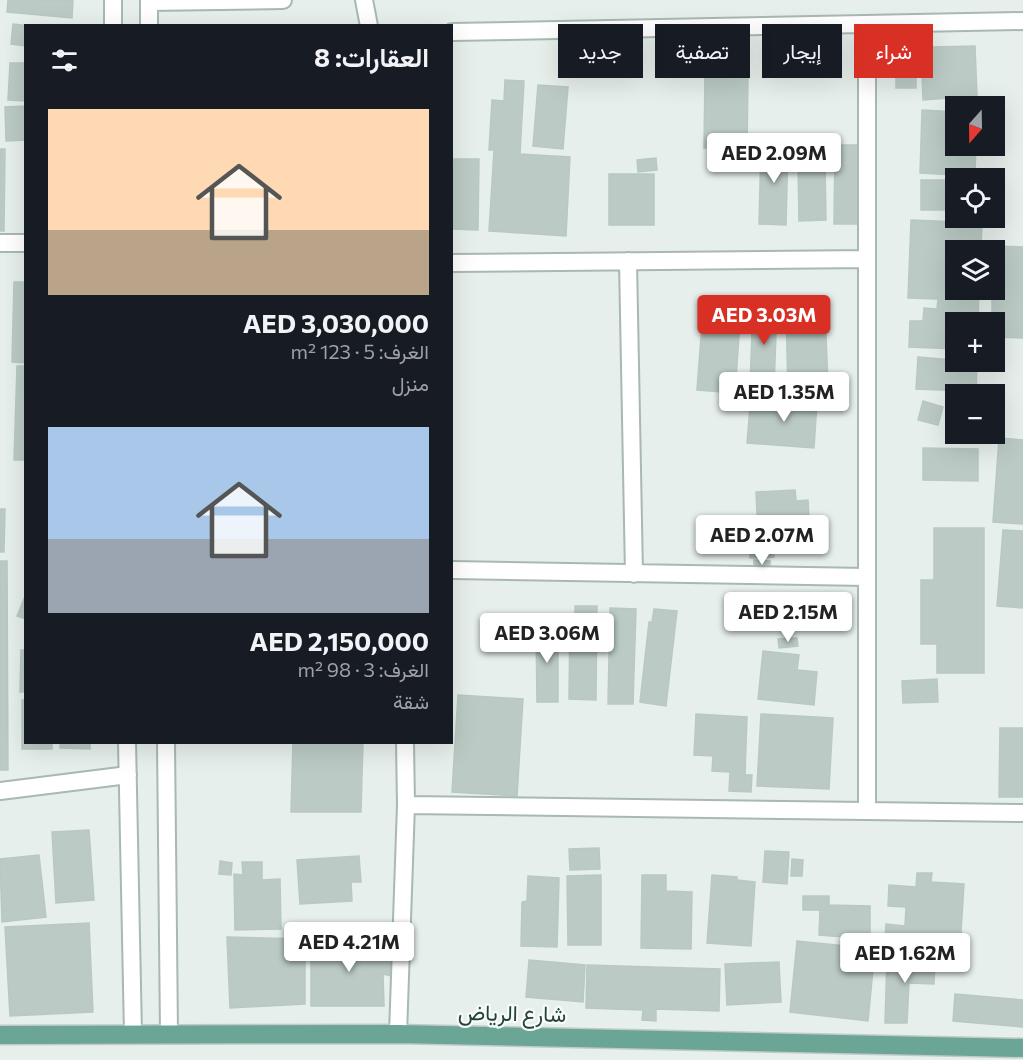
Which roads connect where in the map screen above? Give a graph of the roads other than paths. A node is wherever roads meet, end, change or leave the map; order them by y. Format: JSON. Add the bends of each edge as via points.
{"nodes":[{"id":1,"x":112,"y":0,"type":"edge"},
{"id":2,"x":283,"y":0,"type":"edge"},
{"id":3,"x":364,"y":0,"type":"edge"},
{"id":4,"x":149,"y":1,"type":"edge"},
{"id":5,"x":1023,"y":21,"type":"edge"},
{"id":6,"x":113,"y":24,"type":"edge"},
{"id":7,"x":149,"y":24,"type":"edge"},
{"id":8,"x":369,"y":24,"type":"edge"},
{"id":9,"x":854,"y":24,"type":"edge"},
{"id":10,"x":867,"y":24,"type":"edge"},
{"id":11,"x":453,"y":32,"type":"edge"},
{"id":12,"x":867,"y":78,"type":"edge"},
{"id":13,"x":0,"y":243,"type":"edge"},
{"id":14,"x":24,"y":243,"type":"edge"},
{"id":15,"x":867,"y":259,"type":"junction"},
{"id":16,"x":628,"y":261,"type":"junction"},
{"id":17,"x":453,"y":262,"type":"edge"},
{"id":18,"x":453,"y":570,"type":"edge"},
{"id":19,"x":634,"y":574,"type":"junction"},
{"id":20,"x":867,"y":578,"type":"junction"},
{"id":21,"x":128,"y":744,"type":"edge"},
{"id":22,"x":166,"y":744,"type":"edge"},
{"id":23,"x":405,"y":744,"type":"edge"},
{"id":24,"x":128,"y":775,"type":"junction"},
{"id":25,"x":0,"y":791,"type":"edge"},
{"id":26,"x":406,"y":805,"type":"junction"},
{"id":27,"x":867,"y":811,"type":"junction"},
{"id":28,"x":1023,"y":813,"type":"edge"},
{"id":29,"x":133,"y":1034,"type":"junction"},
{"id":30,"x":169,"y":1034,"type":"junction"},
{"id":31,"x":398,"y":1034,"type":"junction"},
{"id":32,"x":0,"y":1035,"type":"edge"},
{"id":33,"x":1023,"y":1048,"type":"edge"}],
"edges":[{"from":1,"to":6,"type":"street"},
{"from":2,"to":4,"type":"street"},
{"from":3,"to":8,"type":"street"},
{"from":4,"to":7,"type":"street"},
{"from":5,"to":10,"type":"street"},
{"from":9,"to":11,"type":"street"},
{"from":12,"to":15,"type":"street"},
{"from":13,"to":14,"type":"street"},
{"from":15,"to":16,"type":"street"},
{"from":15,"to":20,"type":"street"},
{"from":16,"to":17,"type":"street"},
{"from":16,"to":19,"type":"street"},
{"from":18,"to":19,"type":"street"},
{"from":19,"to":20,"type":"street"},
{"from":20,"to":27,"type":"street"},
{"from":21,"to":24,"type":"street"},
{"from":22,"to":30,"type":"street"},
{"from":23,"to":26,"type":"street"},
{"from":24,"to":25,"type":"street"},
{"from":24,"to":29,"type":"street"},
{"from":26,"to":27,"type":"street"},
{"from":26,"to":31,"type":"street"},
{"from":27,"to":28,"type":"street"},
{"from":29,"to":30,"type":"main road","name":"شارع الرياض"},
{"from":29,"to":32,"type":"main road","name":"شارع الرياض"},
{"from":30,"to":31,"type":"main road","name":"شارع الرياض"},
{"from":31,"to":33,"type":"main road","name":"شارع الرياض"}]}
